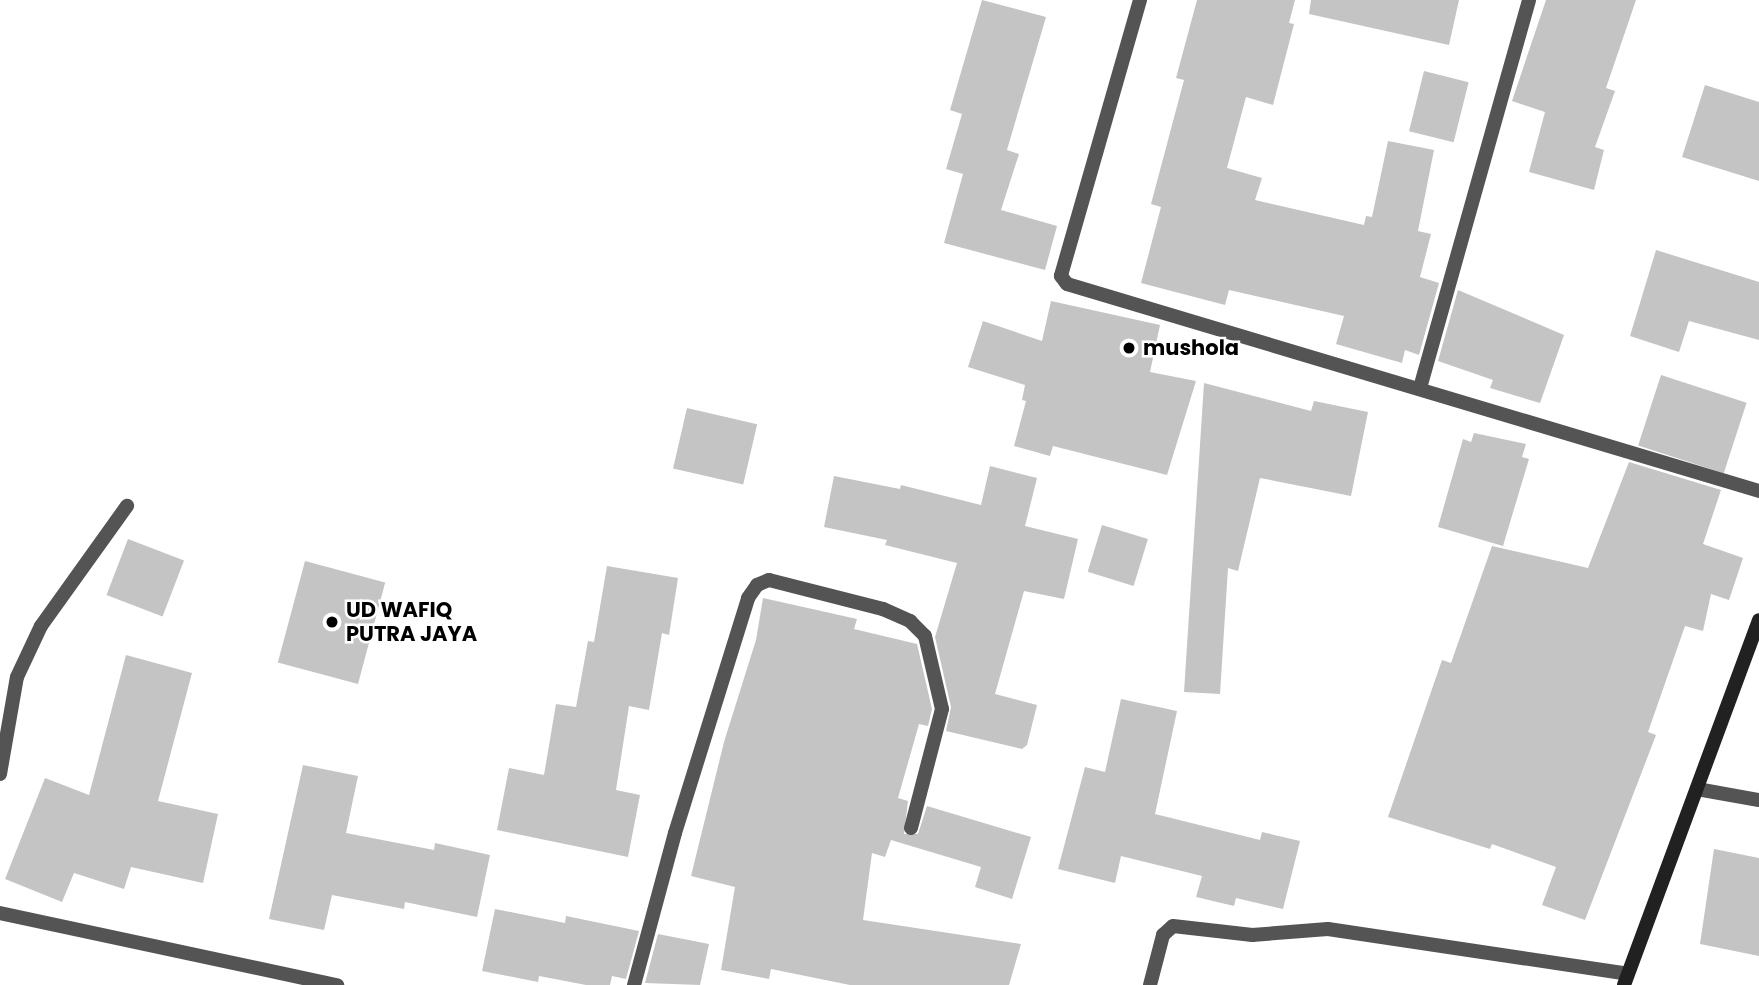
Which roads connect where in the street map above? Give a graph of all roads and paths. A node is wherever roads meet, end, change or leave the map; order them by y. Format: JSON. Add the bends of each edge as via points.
{"nodes":[{"id":1,"x":1140,"y":0,"type":"edge"},
{"id":2,"x":1530,"y":0,"type":"edge"},
{"id":3,"x":1420,"y":388,"type":"junction"},
{"id":4,"x":1759,"y":491,"type":"edge"},
{"id":5,"x":127,"y":506,"type":"dead end"},
{"id":6,"x":1759,"y":620,"type":"edge"},
{"id":7,"x":0,"y":774,"type":"edge"},
{"id":8,"x":1697,"y":789,"type":"junction"},
{"id":9,"x":1759,"y":800,"type":"edge"},
{"id":10,"x":911,"y":828,"type":"dead end"},
{"id":11,"x":0,"y":913,"type":"edge"},
{"id":12,"x":1626,"y":980,"type":"edge"},
{"id":13,"x":337,"y":985,"type":"edge"},
{"id":14,"x":634,"y":985,"type":"edge"},
{"id":15,"x":1150,"y":985,"type":"edge"}],
"edges":[{"from":1,"to":3,"type":"street","via":[[1061,276],[1072,287]]},
{"from":2,"to":3,"type":"street"},
{"from":3,"to":4,"type":"street"},
{"from":5,"to":7,"type":"street","via":[[41,626],[17,677]]},
{"from":6,"to":8,"type":"street"},
{"from":8,"to":9,"type":"street"},
{"from":8,"to":12,"type":"street"},
{"from":10,"to":14,"type":"street","via":[[942,709],[925,636],[910,621],[883,609],[769,580],[757,585],[748,598],[675,833]]},
{"from":11,"to":13,"type":"street"},
{"from":12,"to":15,"type":"street","via":[[1328,929],[1252,935],[1172,926],[1163,935]]}]}
